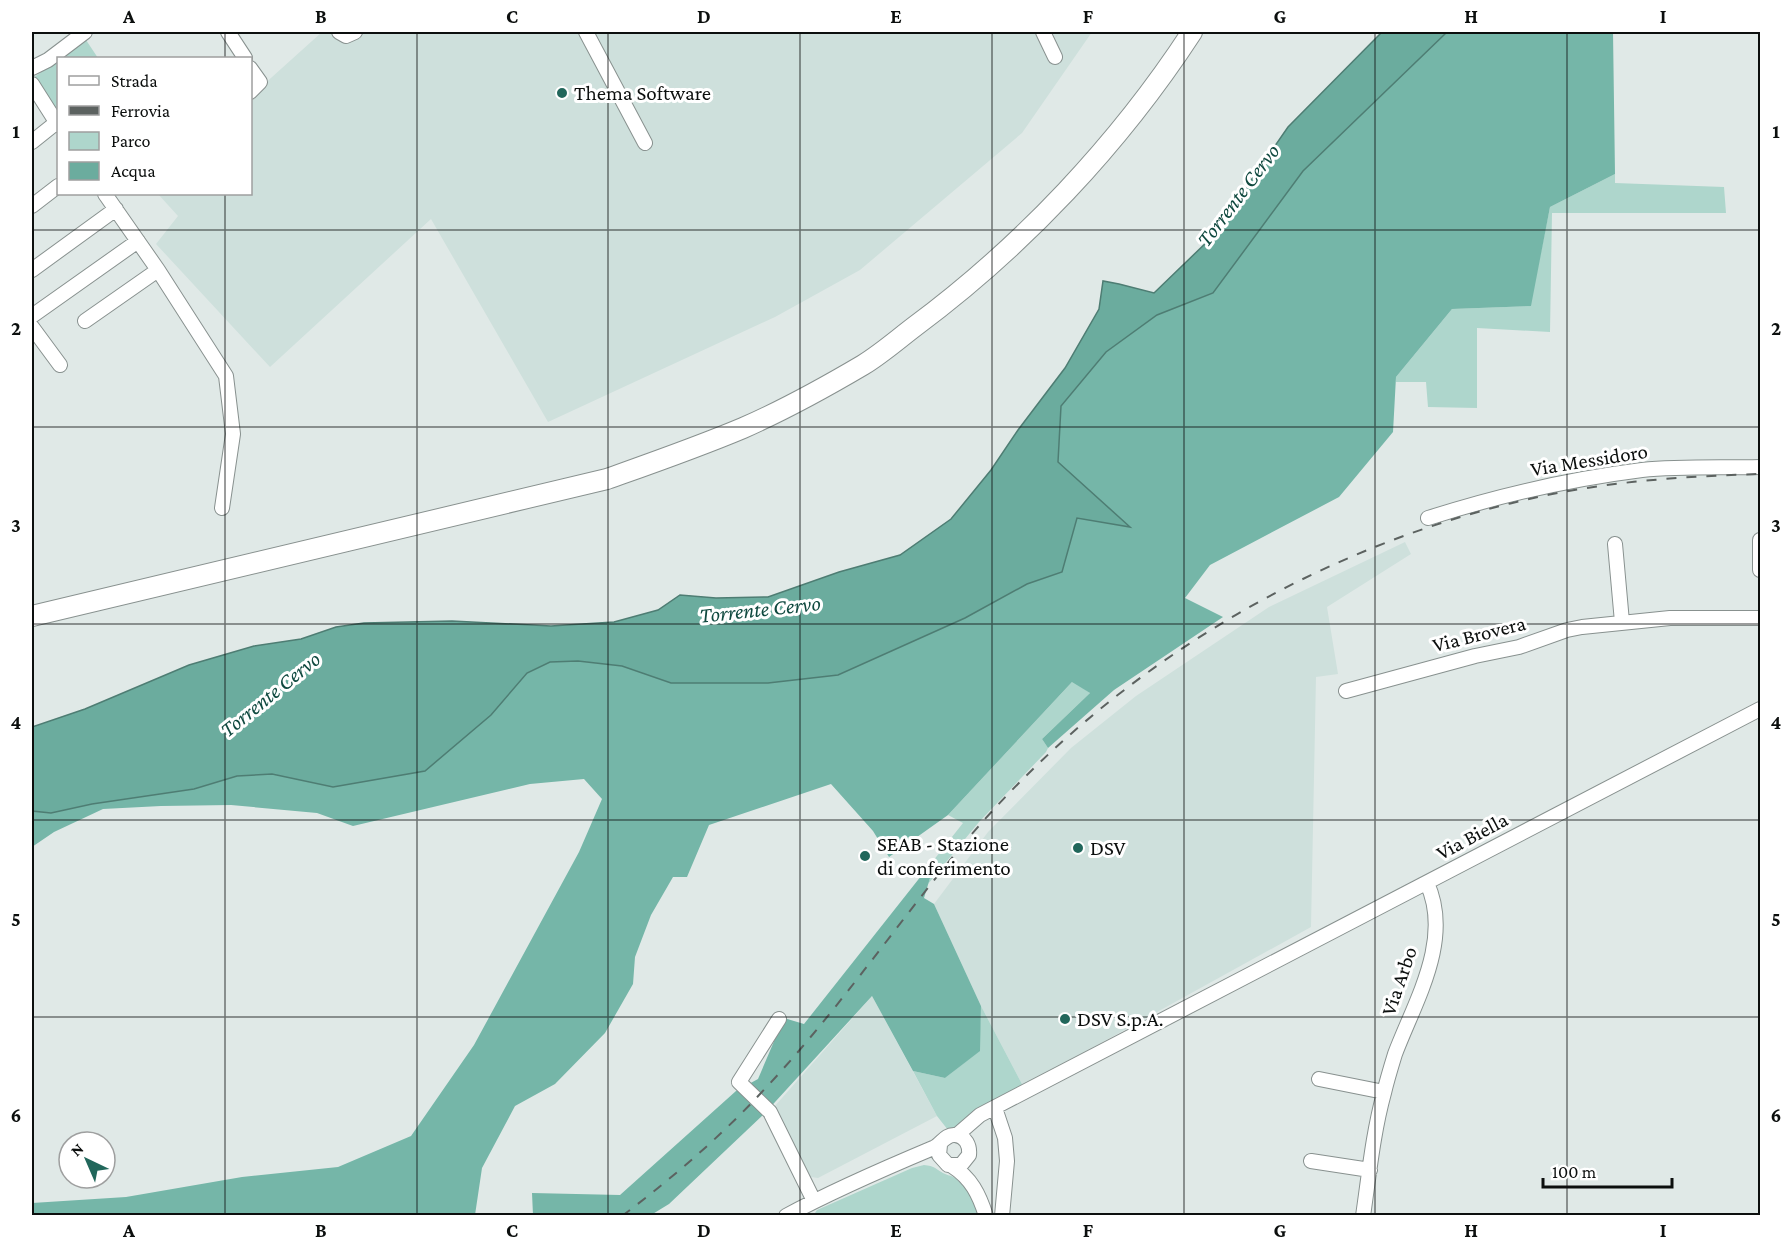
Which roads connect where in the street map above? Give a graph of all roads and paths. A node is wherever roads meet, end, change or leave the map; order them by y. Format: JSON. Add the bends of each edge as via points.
{"nodes":[{"id":1,"x":85,"y":32,"type":"edge"},
{"id":2,"x":228,"y":32,"type":"edge"},
{"id":3,"x":339,"y":32,"type":"edge"},
{"id":4,"x":355,"y":32,"type":"edge"},
{"id":5,"x":586,"y":32,"type":"edge"},
{"id":6,"x":1043,"y":32,"type":"edge"},
{"id":7,"x":1177,"y":32,"type":"edge"},
{"id":8,"x":1192,"y":32,"type":"edge"},
{"id":9,"x":244,"y":57,"type":"edge"},
{"id":10,"x":1055,"y":57,"type":"dead end"},
{"id":11,"x":32,"y":68,"type":"edge"},
{"id":12,"x":252,"y":71,"type":"edge"},
{"id":13,"x":32,"y":84,"type":"edge"},
{"id":14,"x":252,"y":90,"type":"edge"},
{"id":15,"x":57,"y":122,"type":"edge"},
{"id":16,"x":57,"y":125,"type":"edge"},
{"id":17,"x":32,"y":141,"type":"edge"},
{"id":18,"x":645,"y":143,"type":"dead end"},
{"id":19,"x":57,"y":187,"type":"edge"},
{"id":20,"x":106,"y":195,"type":"edge"},
{"id":21,"x":32,"y":206,"type":"edge"},
{"id":22,"x":116,"y":209,"type":"junction"},
{"id":23,"x":138,"y":241,"type":"junction"},
{"id":24,"x":32,"y":270,"type":"edge"},
{"id":25,"x":158,"y":270,"type":"junction"},
{"id":26,"x":32,"y":316,"type":"edge"},
{"id":27,"x":85,"y":321,"type":"dead end"},
{"id":28,"x":32,"y":327,"type":"edge"},
{"id":29,"x":60,"y":365,"type":"dead end"},
{"id":30,"x":1761,"y":467,"type":"edge"},
{"id":31,"x":222,"y":508,"type":"dead end"},
{"id":32,"x":1428,"y":518,"type":"dead end"},
{"id":33,"x":1760,"y":540,"type":"edge"},
{"id":34,"x":1616,"y":544,"type":"dead end"},
{"id":35,"x":1761,"y":570,"type":"edge"},
{"id":36,"x":32,"y":607,"type":"edge"},
{"id":37,"x":32,"y":616,"type":"edge"},
{"id":38,"x":1761,"y":618,"type":"edge"},
{"id":39,"x":1622,"y":622,"type":"junction"},
{"id":40,"x":1346,"y":691,"type":"dead end"},
{"id":41,"x":1761,"y":710,"type":"edge"},
{"id":42,"x":1427,"y":883,"type":"junction"},
{"id":43,"x":779,"y":1018,"type":"dead end"},
{"id":44,"x":1319,"y":1079,"type":"dead end"},
{"id":45,"x":1384,"y":1092,"type":"junction"},
{"id":46,"x":995,"y":1108,"type":"junction"},
{"id":47,"x":957,"y":1135,"type":"junction"},
{"id":48,"x":968,"y":1153,"type":"junction"},
{"id":49,"x":944,"y":1157,"type":"junction"},
{"id":50,"x":1311,"y":1161,"type":"dead end"},
{"id":51,"x":1370,"y":1170,"type":"junction"},
{"id":52,"x":974,"y":1185,"type":"junction"},
{"id":53,"x":814,"y":1201,"type":"junction"},
{"id":54,"x":786,"y":1215,"type":"edge"},
{"id":55,"x":986,"y":1215,"type":"edge"},
{"id":56,"x":1002,"y":1215,"type":"edge"},
{"id":57,"x":1363,"y":1215,"type":"edge"}],
"edges":[{"from":1,"to":11,"type":"street"},
{"from":2,"to":9,"type":"street"},
{"from":3,"to":4,"type":"street","via":[[346,36]]},
{"from":5,"to":18,"type":"street"},
{"from":6,"to":10,"type":"street"},
{"from":7,"to":36,"type":"highway","via":[[1099,140],[1048,195],[932,300],[828,372],[739,416],[603,473]]},
{"from":8,"to":37,"type":"highway","via":[[1104,148],[1000,256],[940,308],[865,364],[787,406],[696,447],[607,479]]},
{"from":12,"to":14,"type":"street","via":[[260,82]]},
{"from":13,"to":15,"type":"street"},
{"from":16,"to":17,"type":"street"},
{"from":19,"to":21,"type":"street"},
{"from":20,"to":22,"type":"street"},
{"from":22,"to":23,"type":"street"},
{"from":22,"to":24,"type":"street"},
{"from":23,"to":25,"type":"street"},
{"from":23,"to":26,"type":"street"},
{"from":25,"to":27,"type":"street"},
{"from":25,"to":31,"type":"street","via":[[226,376],[233,434]]},
{"from":28,"to":29,"type":"street"},
{"from":30,"to":32,"type":"street","name":"Via Messidoro","via":[[1643,470],[1545,487]]},
{"from":33,"to":35,"type":"street"},
{"from":34,"to":39,"type":"street"},
{"from":38,"to":39,"type":"street","name":"Via Brovera"},
{"from":39,"to":40,"type":"street","name":"Via Brovera","via":[[1567,630],[1532,644]]},
{"from":41,"to":42,"type":"street","name":"Via Biella"},
{"from":42,"to":45,"type":"street","name":"Via Arbo","via":[[1434,901],[1436,937]]},
{"from":42,"to":46,"type":"street","name":"Via Biella"},
{"from":43,"to":53,"type":"street","via":[[739,1082],[770,1112]]},
{"from":44,"to":45,"type":"street"},
{"from":45,"to":51,"type":"street","name":"Via Arbo"},
{"from":46,"to":47,"type":"street"},
{"from":46,"to":48,"type":"street","via":[[970,1136]]},
{"from":46,"to":56,"type":"street","via":[[1005,1138],[1007,1161]]},
{"from":47,"to":48,"type":"street","via":[[965,1139]]},
{"from":47,"to":49,"type":"street","via":[[945,1138]]},
{"from":48,"to":49,"type":"street","via":[[961,1165]]},
{"from":48,"to":52,"type":"street"},
{"from":49,"to":52,"type":"street"},
{"from":49,"to":53,"type":"street","via":[[913,1155]]},
{"from":50,"to":51,"type":"street"},
{"from":51,"to":57,"type":"street","name":"Via Arbo"},
{"from":52,"to":55,"type":"street"},
{"from":53,"to":54,"type":"street"}]}
